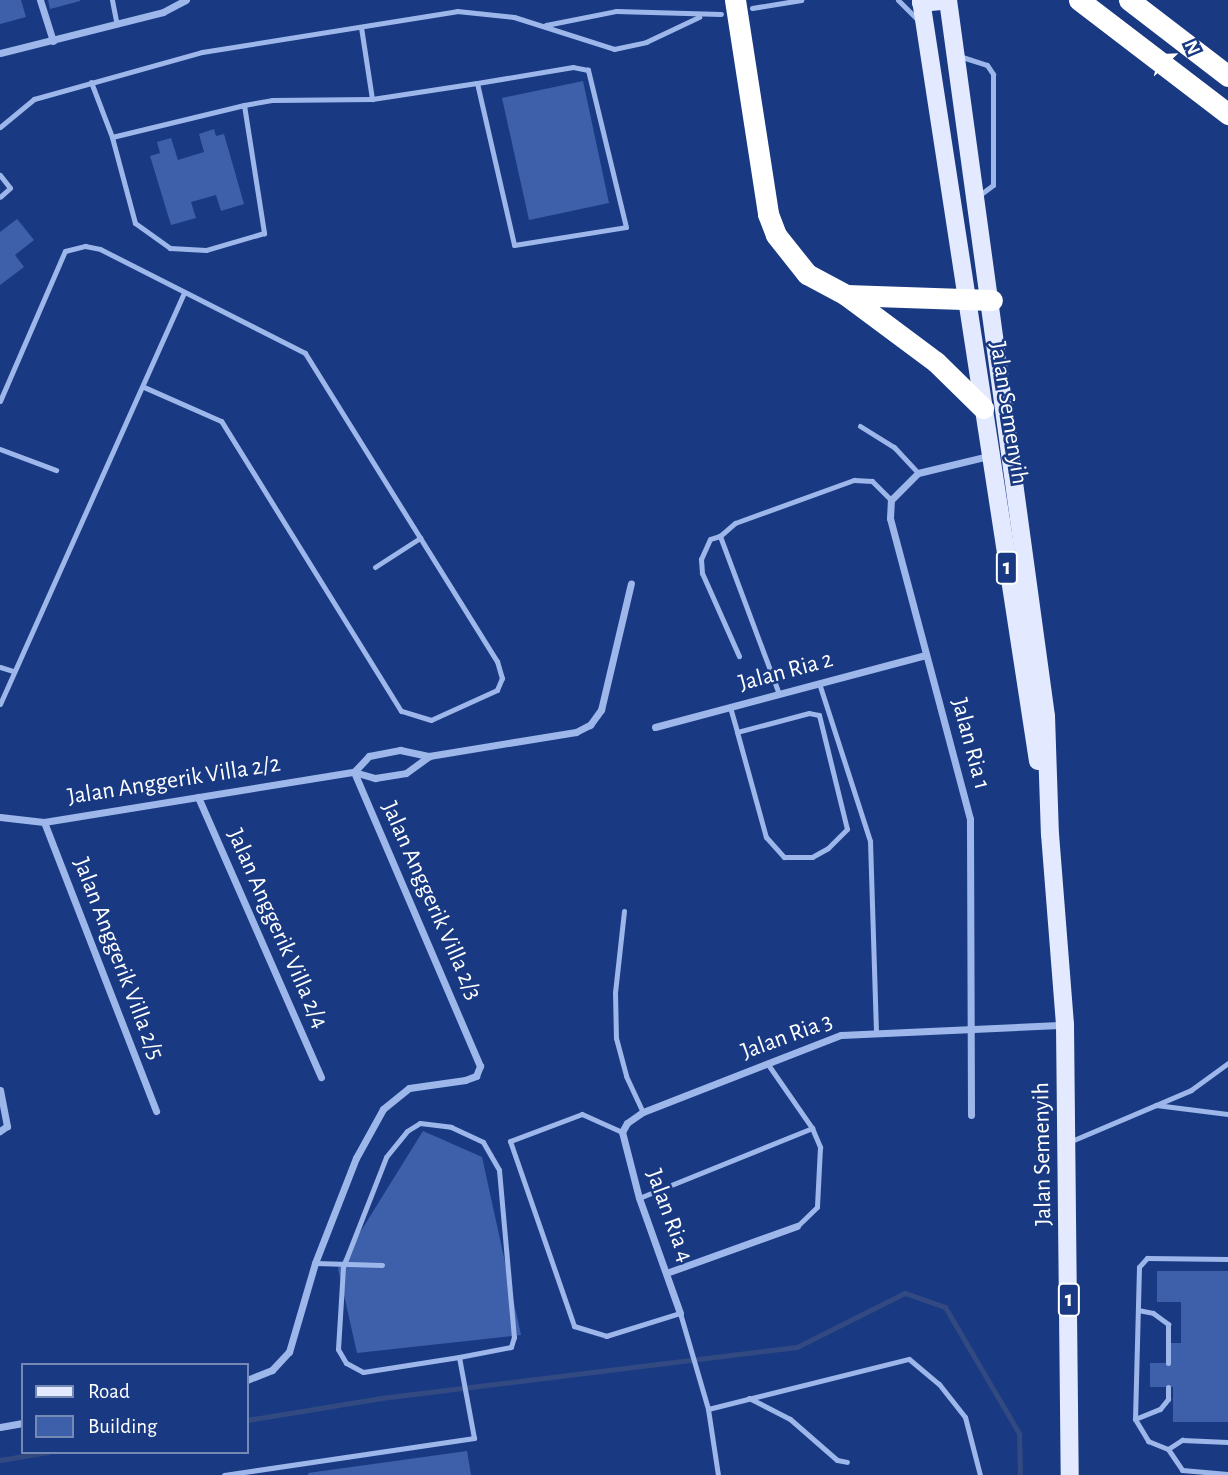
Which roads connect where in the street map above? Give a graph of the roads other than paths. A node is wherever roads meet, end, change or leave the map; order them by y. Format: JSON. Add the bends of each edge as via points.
{"nodes":[{"id":1,"x":40,"y":0,"type":"edge"},
{"id":2,"x":112,"y":0,"type":"edge"},
{"id":3,"x":186,"y":0,"type":"edge"},
{"id":4,"x":801,"y":0,"type":"edge"},
{"id":5,"x":898,"y":0,"type":"edge"},
{"id":6,"x":948,"y":0,"type":"edge"},
{"id":7,"x":1129,"y":0,"type":"edge"},
{"id":8,"x":921,"y":2,"type":"edge"},
{"id":9,"x":1085,"y":4,"type":"edge"},
{"id":10,"x":736,"y":7,"type":"edge"},
{"id":11,"x":699,"y":17,"type":"junction"},
{"id":12,"x":117,"y":25,"type":"junction"},
{"id":13,"x":546,"y":25,"type":"junction"},
{"id":14,"x":923,"y":26,"type":"junction"},
{"id":15,"x":361,"y":27,"type":"junction"},
{"id":16,"x":53,"y":41,"type":"junction"},
{"id":17,"x":0,"y":53,"type":"edge"},
{"id":18,"x":956,"y":55,"type":"junction"},
{"id":19,"x":1228,"y":76,"type":"edge"},
{"id":20,"x":91,"y":82,"type":"junction"},
{"id":21,"x":477,"y":83,"type":"junction"},
{"id":22,"x":372,"y":99,"type":"junction"},
{"id":23,"x":244,"y":105,"type":"junction"},
{"id":24,"x":1228,"y":114,"type":"edge"},
{"id":25,"x":0,"y":127,"type":"edge"},
{"id":26,"x":112,"y":137,"type":"junction"},
{"id":27,"x":0,"y":175,"type":"edge"},
{"id":28,"x":0,"y":197,"type":"edge"},
{"id":29,"x":976,"y":197,"type":"junction"},
{"id":30,"x":184,"y":293,"type":"junction"},
{"id":31,"x":846,"y":295,"type":"junction"},
{"id":32,"x":992,"y":300,"type":"junction"},
{"id":33,"x":966,"y":301,"type":"junction"},
{"id":34,"x":144,"y":387,"type":"junction"},
{"id":35,"x":0,"y":401,"type":"edge"},
{"id":36,"x":983,"y":408,"type":"junction"},
{"id":37,"x":860,"y":426,"type":"dead end"},
{"id":38,"x":0,"y":449,"type":"edge"},
{"id":39,"x":989,"y":456,"type":"junction"},
{"id":40,"x":56,"y":470,"type":"dead end"},
{"id":41,"x":918,"y":473,"type":"junction"},
{"id":42,"x":891,"y":500,"type":"junction"},
{"id":43,"x":720,"y":536,"type":"junction"},
{"id":44,"x":420,"y":538,"type":"junction"},
{"id":45,"x":376,"y":567,"type":"dead end"},
{"id":46,"x":631,"y":583,"type":"dead end"},
{"id":47,"x":926,"y":655,"type":"junction"},
{"id":48,"x":739,"y":656,"type":"dead end"},
{"id":49,"x":0,"y":667,"type":"edge"},
{"id":50,"x":13,"y":671,"type":"junction"},
{"id":51,"x":819,"y":683,"type":"junction"},
{"id":52,"x":779,"y":694,"type":"junction"},
{"id":53,"x":0,"y":704,"type":"edge"},
{"id":54,"x":730,"y":707,"type":"junction"},
{"id":55,"x":655,"y":727,"type":"dead end"},
{"id":56,"x":737,"y":732,"type":"junction"},
{"id":57,"x":429,"y":756,"type":"junction"},
{"id":58,"x":354,"y":772,"type":"junction"},
{"id":59,"x":198,"y":797,"type":"junction"},
{"id":60,"x":0,"y":817,"type":"edge"},
{"id":61,"x":44,"y":822,"type":"junction"},
{"id":62,"x":1050,"y":834,"type":"junction"},
{"id":63,"x":624,"y":911,"type":"dead end"},
{"id":64,"x":1066,"y":1025,"type":"junction"},
{"id":65,"x":972,"y":1028,"type":"junction"},
{"id":66,"x":876,"y":1034,"type":"junction"},
{"id":67,"x":767,"y":1063,"type":"junction"},
{"id":68,"x":1228,"y":1063,"type":"edge"},
{"id":69,"x":321,"y":1077,"type":"dead end"},
{"id":70,"x":0,"y":1090,"type":"edge"},
{"id":71,"x":1156,"y":1105,"type":"junction"},
{"id":72,"x":156,"y":1111,"type":"dead end"},
{"id":73,"x":643,"y":1112,"type":"junction"},
{"id":74,"x":1228,"y":1114,"type":"edge"},
{"id":75,"x":971,"y":1115,"type":"dead end"},
{"id":76,"x":812,"y":1128,"type":"junction"},
{"id":77,"x":3,"y":1129,"type":"edge"},
{"id":78,"x":622,"y":1132,"type":"junction"},
{"id":79,"x":1069,"y":1142,"type":"junction"},
{"id":80,"x":639,"y":1198,"type":"junction"},
{"id":81,"x":797,"y":1226,"type":"joint"},
{"id":82,"x":1228,"y":1259,"type":"edge"},
{"id":83,"x":315,"y":1263,"type":"junction"},
{"id":84,"x":382,"y":1265,"type":"dead end"},
{"id":85,"x":343,"y":1267,"type":"junction"},
{"id":86,"x":669,"y":1272,"type":"junction"},
{"id":87,"x":1138,"y":1310,"type":"junction"},
{"id":88,"x":680,"y":1312,"type":"junction"},
{"id":89,"x":459,"y":1357,"type":"junction"},
{"id":90,"x":1168,"y":1363,"type":"dead end"},
{"id":91,"x":248,"y":1380,"type":"edge"},
{"id":92,"x":1168,"y":1387,"type":"dead end"},
{"id":93,"x":749,"y":1398,"type":"junction"},
{"id":94,"x":708,"y":1409,"type":"junction"},
{"id":95,"x":1135,"y":1419,"type":"junction"},
{"id":96,"x":21,"y":1423,"type":"edge"},
{"id":97,"x":0,"y":1427,"type":"edge"},
{"id":98,"x":1228,"y":1442,"type":"edge"},
{"id":99,"x":1168,"y":1449,"type":"junction"},
{"id":100,"x":847,"y":1462,"type":"dead end"},
{"id":101,"x":1228,"y":1474,"type":"edge"},
{"id":102,"x":224,"y":1475,"type":"edge"},
{"id":103,"x":718,"y":1475,"type":"edge"},
{"id":104,"x":980,"y":1475,"type":"edge"},
{"id":105,"x":1070,"y":1475,"type":"edge"}],
"edges":[{"from":1,"to":16,"type":"street"},
{"from":2,"to":12,"type":"lane"},
{"from":3,"to":12,"type":"street"},
{"from":4,"to":10,"type":"lane"},
{"from":5,"to":14,"type":"lane"},
{"from":6,"to":8,"type":"main road"},
{"from":6,"to":18,"type":"main road","name":"Jalan Semenyih","number":"1"},
{"from":7,"to":19,"type":"highway"},
{"from":8,"to":14,"type":"main road","name":"Jalan Semenyih","number":"1"},
{"from":9,"to":24,"type":"highway"},
{"from":10,"to":11,"type":"lane"},
{"from":10,"to":31,"type":"highway","via":[[768,214],[776,235],[807,274]]},
{"from":11,"to":13,"type":"lane","via":[[616,11]]},
{"from":11,"to":13,"type":"lane","via":[[646,42],[614,49]]},
{"from":12,"to":16,"type":"street"},
{"from":13,"to":15,"type":"lane","via":[[457,11]]},
{"from":14,"to":33,"type":"main road","name":"Jalan Semenyih","number":"1"},
{"from":15,"to":20,"type":"lane","via":[[202,52]]},
{"from":15,"to":22,"type":"lane"},
{"from":16,"to":17,"type":"street"},
{"from":18,"to":29,"type":"main road","name":"Jalan Semenyih","number":"1"},
{"from":18,"to":29,"type":"lane","via":[[976,59],[993,74],[993,185]]},
{"from":20,"to":25,"type":"lane","via":[[34,99]]},
{"from":20,"to":26,"type":"lane"},
{"from":21,"to":21,"type":"lane","via":[[514,245],[626,227],[588,70],[573,66]]},
{"from":21,"to":22,"type":"lane"},
{"from":22,"to":23,"type":"lane"},
{"from":23,"to":26,"type":"lane"},
{"from":23,"to":26,"type":"lane","via":[[264,233],[206,250],[170,248],[135,223]]},
{"from":27,"to":28,"type":"lane","via":[[10,188]]},
{"from":29,"to":32,"type":"main road","name":"Jalan Semenyih","number":"1"},
{"from":30,"to":34,"type":"lane"},
{"from":30,"to":35,"type":"lane","via":[[100,249],[85,246],[65,251]]},
{"from":30,"to":44,"type":"lane","via":[[305,353]]},
{"from":31,"to":33,"type":"highway"},
{"from":31,"to":36,"type":"highway","via":[[936,362]]},
{"from":32,"to":33,"type":"highway"},
{"from":32,"to":62,"type":"main road","name":"Jalan Semenyih","number":"1","via":[[1046,716]]},
{"from":33,"to":36,"type":"main road","name":"Jalan Semenyih","number":"1"},
{"from":34,"to":44,"type":"lane","via":[[221,421],[401,711],[431,720],[497,690],[502,678],[497,661]]},
{"from":34,"to":50,"type":"lane"},
{"from":36,"to":39,"type":"main road","name":"Jalan Semenyih","number":"1"},
{"from":37,"to":41,"type":"lane","via":[[894,447]]},
{"from":38,"to":40,"type":"lane"},
{"from":39,"to":41,"type":"street"},
{"from":39,"to":62,"type":"main road","name":"Jalan Semenyih","number":"1"},
{"from":41,"to":42,"type":"street","via":[[900,486]]},
{"from":42,"to":43,"type":"lane","via":[[872,481],[854,480],[735,523]]},
{"from":42,"to":47,"type":"street","name":"Jalan Ria 1","via":[[890,518]]},
{"from":43,"to":48,"type":"lane","via":[[710,539],[701,559],[702,573]]},
{"from":43,"to":52,"type":"lane"},
{"from":44,"to":45,"type":"lane"},
{"from":46,"to":57,"type":"street","name":"Jalan Anggerik Villa 2/2","via":[[601,710],[590,725],[568,733]]},
{"from":47,"to":51,"type":"street","name":"Jalan Ria 2"},
{"from":47,"to":65,"type":"street","name":"Jalan Ria 1","via":[[970,818]]},
{"from":49,"to":50,"type":"lane"},
{"from":50,"to":53,"type":"lane"},
{"from":51,"to":52,"type":"street","name":"Jalan Ria 2"},
{"from":51,"to":66,"type":"lane","via":[[870,841]]},
{"from":52,"to":54,"type":"street","name":"Jalan Ria 2"},
{"from":54,"to":55,"type":"street","name":"Jalan Ria 2"},
{"from":54,"to":56,"type":"lane"},
{"from":56,"to":56,"type":"lane","via":[[766,837],[784,857],[812,857],[828,848],[847,829],[819,715],[809,713]]},
{"from":57,"to":58,"type":"street","name":"Jalan Anggerik Villa 2/2","via":[[406,773],[375,778]]},
{"from":57,"to":58,"type":"street","name":"Jalan Anggerik Villa 2/2","via":[[400,750],[369,756]]},
{"from":58,"to":59,"type":"street","name":"Jalan Anggerik Villa 2/2"},
{"from":58,"to":83,"type":"street","name":"Jalan Anggerik Villa 2/3","via":[[480,1066],[476,1076],[410,1088],[383,1109],[356,1158]]},
{"from":59,"to":61,"type":"street","name":"Jalan Anggerik Villa 2/2"},
{"from":59,"to":69,"type":"street","name":"Jalan Anggerik Villa 2/4"},
{"from":60,"to":61,"type":"street","name":"Jalan Anggerik Villa 2/2"},
{"from":61,"to":72,"type":"street","name":"Jalan Anggerik Villa 2/5"},
{"from":62,"to":64,"type":"main road","name":"Jalan Semenyih","number":"1"},
{"from":63,"to":73,"type":"lane","via":[[615,992],[617,1038],[626,1076]]},
{"from":64,"to":65,"type":"street","name":"Jalan Ria 3"},
{"from":64,"to":79,"type":"main road","name":"Jalan Semenyih","number":"1"},
{"from":65,"to":66,"type":"street","name":"Jalan Ria 3"},
{"from":65,"to":75,"type":"street","name":"Jalan Ria 1"},
{"from":66,"to":67,"type":"street","name":"Jalan Ria 3","via":[[841,1035]]},
{"from":67,"to":73,"type":"street","name":"Jalan Ria 3"},
{"from":67,"to":76,"type":"lane"},
{"from":68,"to":71,"type":"lane","via":[[1191,1090]]},
{"from":70,"to":77,"type":"street"},
{"from":71,"to":74,"type":"lane"},
{"from":71,"to":79,"type":"lane"},
{"from":73,"to":78,"type":"street","name":"Jalan Ria 3","via":[[626,1123]]},
{"from":76,"to":80,"type":"lane"},
{"from":76,"to":81,"type":"lane","via":[[822,1161],[817,1207]]},
{"from":78,"to":80,"type":"street","name":"Jalan Ria 4"},
{"from":78,"to":88,"type":"lane","via":[[582,1114],[510,1142],[574,1325],[606,1336]]},
{"from":79,"to":105,"type":"main road","name":"Jalan Semenyih","number":"1"},
{"from":80,"to":86,"type":"street","name":"Jalan Ria 4"},
{"from":81,"to":86,"type":"street"},
{"from":82,"to":87,"type":"lane","via":[[1147,1258],[1139,1267]]},
{"from":83,"to":85,"type":"lane"},
{"from":83,"to":91,"type":"street","via":[[289,1352],[272,1370]]},
{"from":84,"to":85,"type":"lane"},
{"from":85,"to":89,"type":"lane","via":[[338,1349],[346,1363],[363,1373]]},
{"from":85,"to":89,"type":"lane","via":[[386,1157],[407,1130],[420,1123],[451,1127],[482,1142],[499,1170],[514,1337],[511,1347]]},
{"from":86,"to":88,"type":"street","name":"Jalan Ria 4"},
{"from":87,"to":90,"type":"lane","via":[[1153,1313],[1168,1324]]},
{"from":87,"to":95,"type":"lane"},
{"from":88,"to":94,"type":"lane"},
{"from":89,"to":102,"type":"lane","via":[[474,1438]]},
{"from":92,"to":95,"type":"lane","via":[[1168,1399],[1160,1409]]},
{"from":93,"to":94,"type":"lane"},
{"from":93,"to":100,"type":"lane","via":[[790,1419],[837,1460]]},
{"from":93,"to":104,"type":"lane","via":[[909,1359],[939,1384],[965,1417]]},
{"from":94,"to":103,"type":"lane"},
{"from":95,"to":99,"type":"lane","via":[[1148,1441]]},
{"from":96,"to":97,"type":"street"},
{"from":98,"to":99,"type":"lane","via":[[1182,1440]]},
{"from":99,"to":101,"type":"lane","via":[[1182,1471]]}]}
